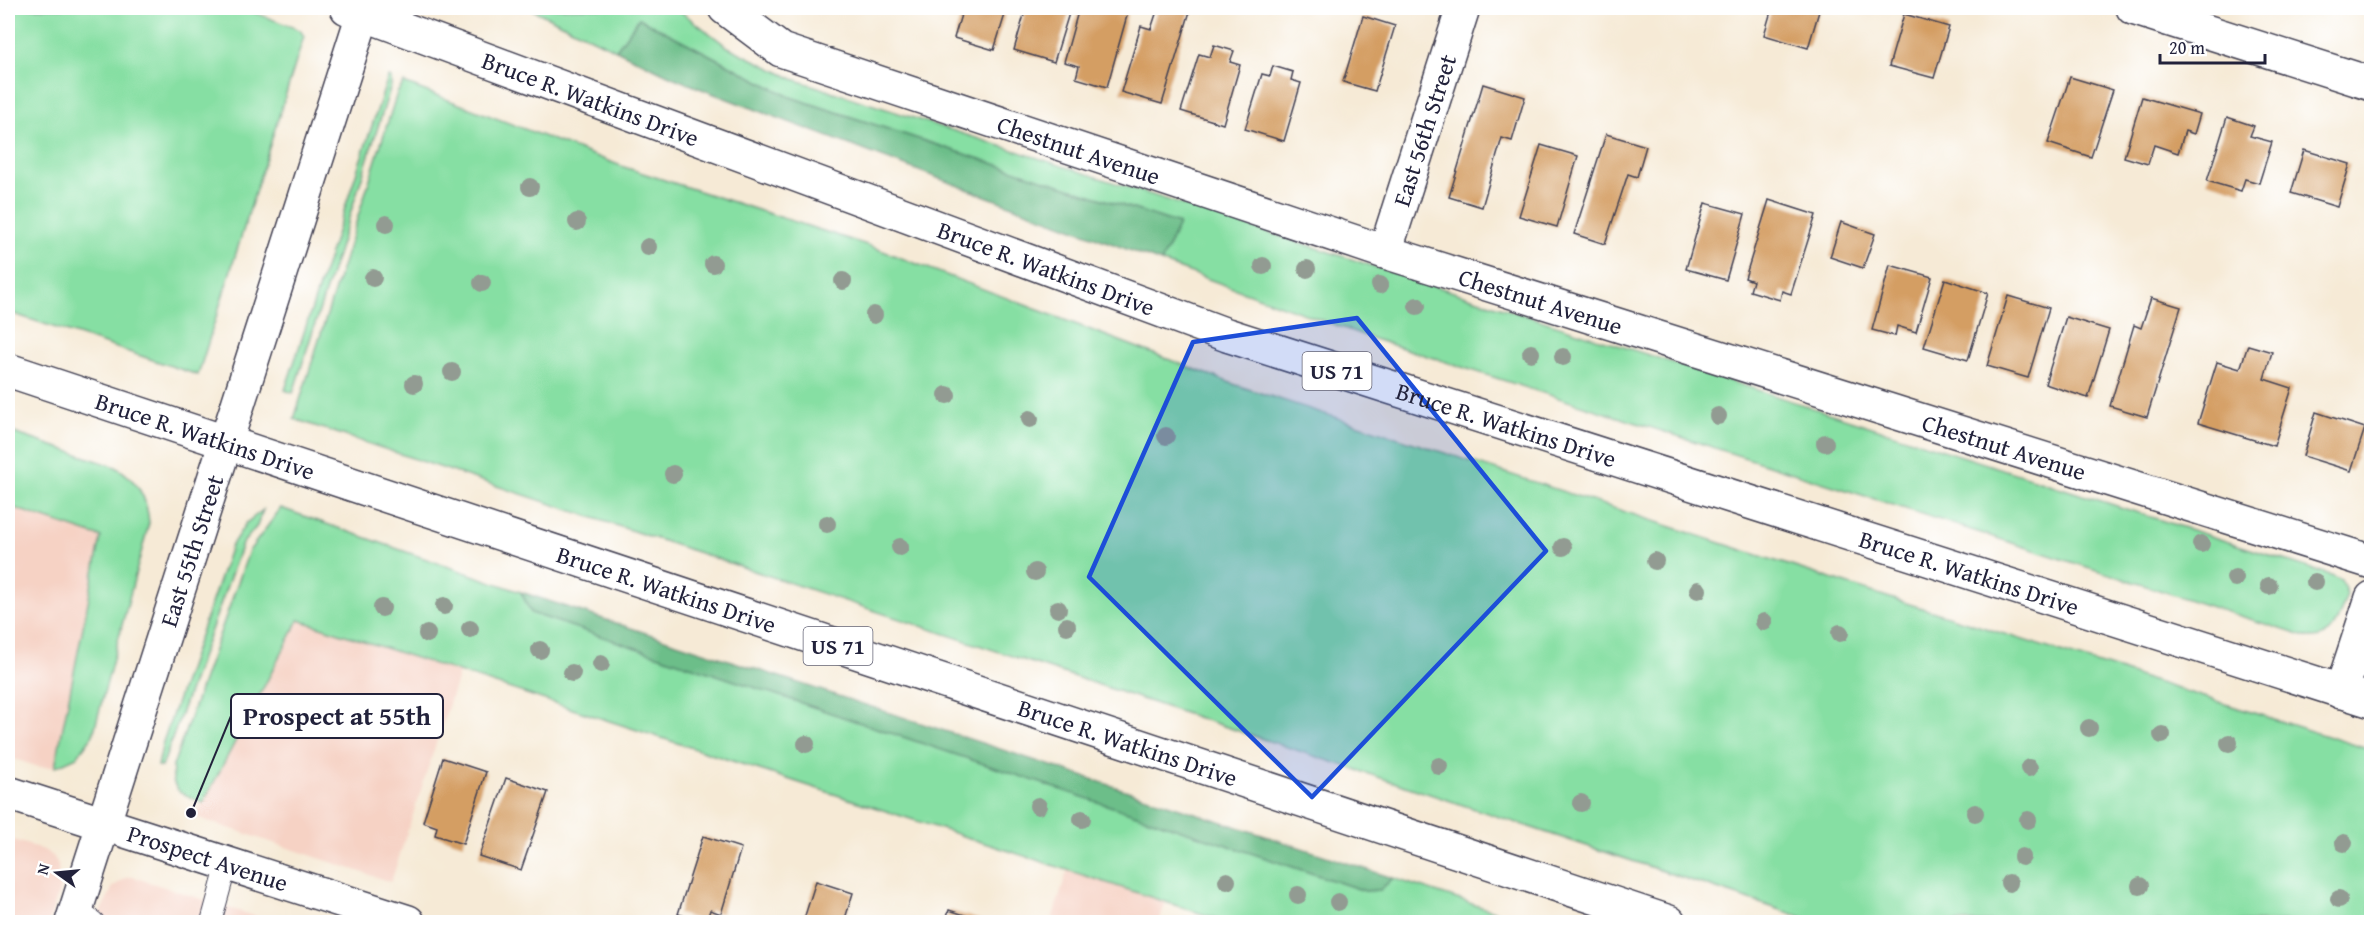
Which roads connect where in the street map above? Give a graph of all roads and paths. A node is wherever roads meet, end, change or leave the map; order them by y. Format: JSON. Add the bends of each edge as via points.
{"nodes":[{"id":1,"x":725,"y":8,"type":"edge"},
{"id":2,"x":1463,"y":8,"type":"edge"},
{"id":3,"x":2133,"y":8,"type":"edge"},
{"id":4,"x":358,"y":10,"type":"edge"},
{"id":5,"x":2372,"y":84,"type":"edge"},
{"id":6,"x":1385,"y":252,"type":"junction"},
{"id":7,"x":8,"y":370,"type":"edge"},
{"id":8,"x":228,"y":442,"type":"junction"},
{"id":9,"x":2372,"y":562,"type":"edge"},
{"id":10,"x":2372,"y":598,"type":"edge"},
{"id":11,"x":2356,"y":697,"type":"edge"},
{"id":12,"x":8,"y":794,"type":"edge"},
{"id":13,"x":104,"y":824,"type":"junction"},
{"id":14,"x":227,"y":864,"type":"junction"},
{"id":15,"x":81,"y":918,"type":"edge"},
{"id":16,"x":212,"y":922,"type":"edge"},
{"id":17,"x":403,"y":922,"type":"edge"},
{"id":18,"x":1669,"y":922,"type":"edge"}],
"edges":[{"from":1,"to":6,"type":"main road","name":"Chestnut Avenue","via":[[781,50]]},
{"from":2,"to":6,"type":"main road","name":"East 56th Street"},
{"from":3,"to":5,"type":"main road"},
{"from":4,"to":8,"type":"main road","name":"East 55th Street"},
{"from":4,"to":11,"type":"main road","name":"Bruce R. Watkins Drive","number":"US 71","via":[[1227,335]]},
{"from":6,"to":9,"type":"main road","name":"Chestnut Avenue"},
{"from":7,"to":8,"type":"main road","name":"Bruce R. Watkins Drive","number":"US 71"},
{"from":8,"to":13,"type":"main road","name":"East 55th Street"},
{"from":8,"to":18,"type":"main road","name":"Bruce R. Watkins Drive","number":"US 71"},
{"from":10,"to":11,"type":"main road"},
{"from":12,"to":13,"type":"main road","name":"Prospect Avenue"},
{"from":13,"to":14,"type":"main road","name":"Prospect Avenue"},
{"from":13,"to":15,"type":"main road","name":"East 55th Street"},
{"from":14,"to":16,"type":"lane"},
{"from":14,"to":17,"type":"main road","name":"Prospect Avenue"}]}
